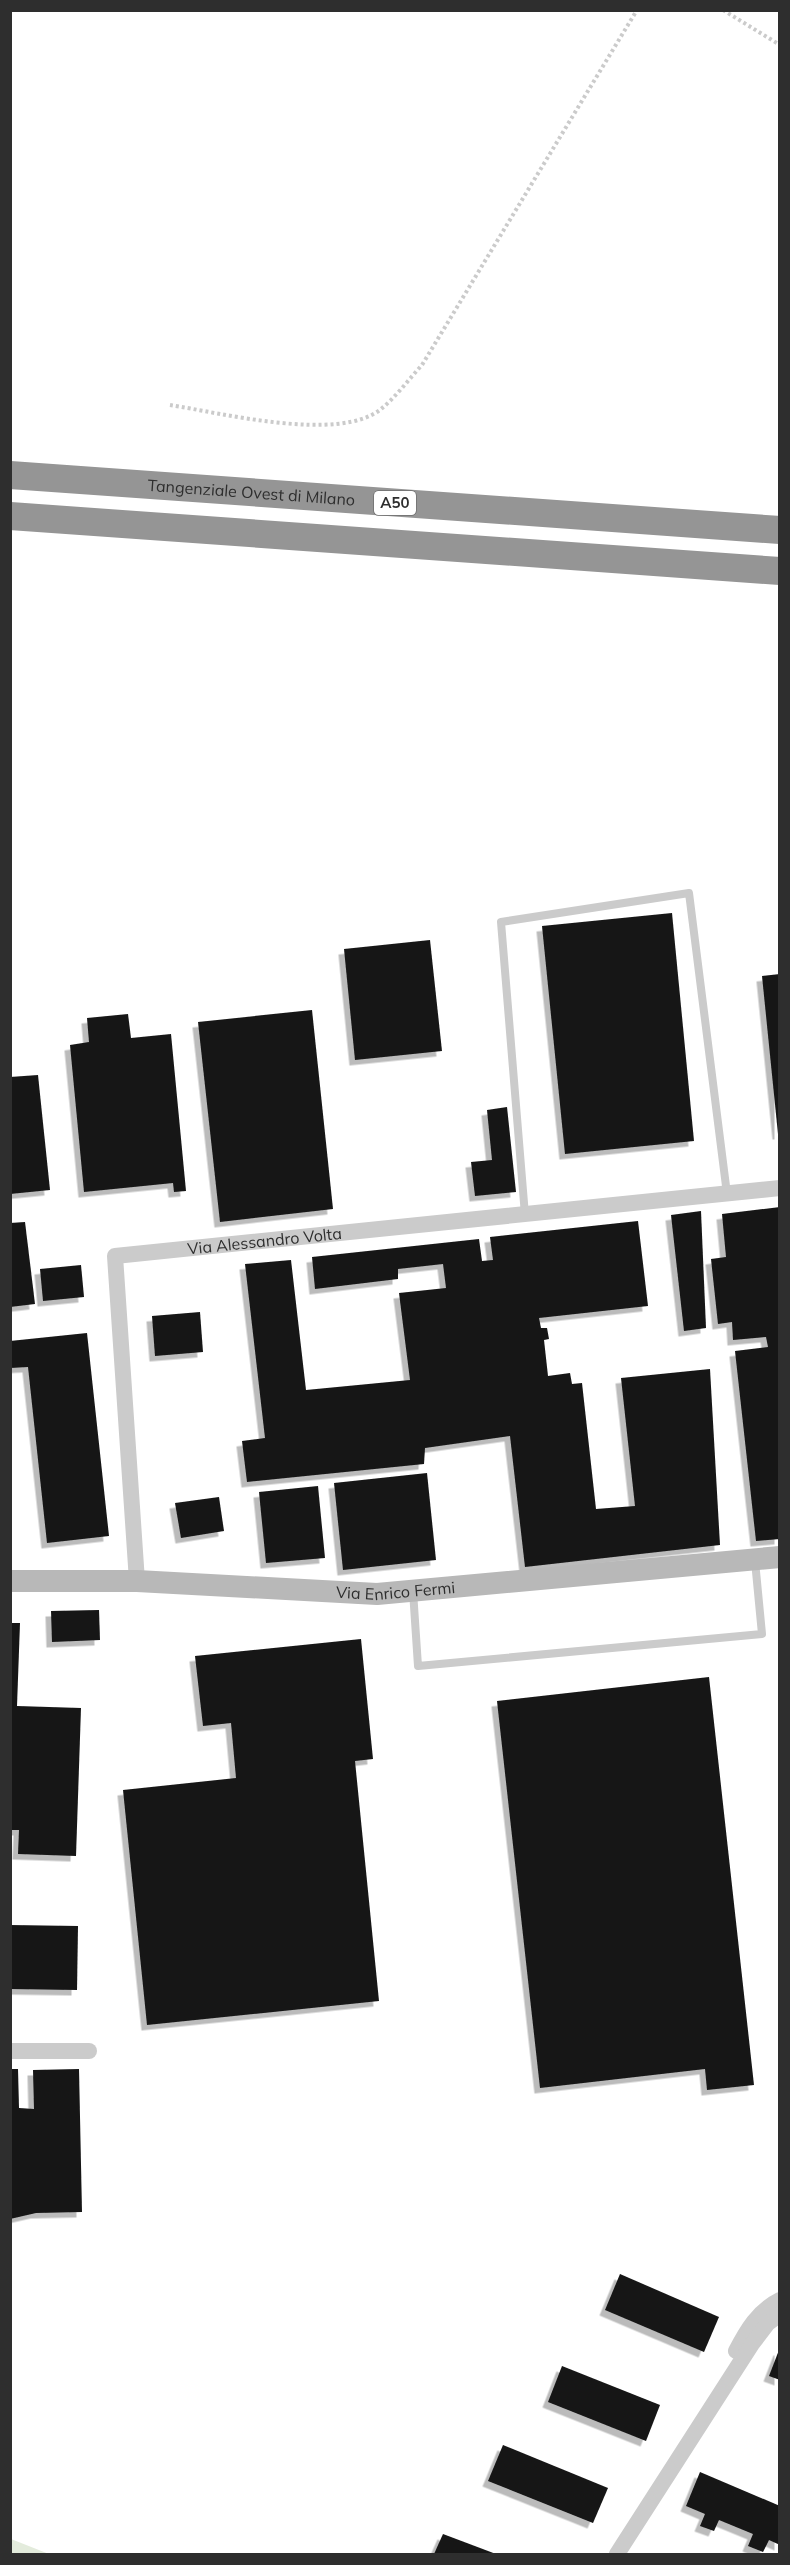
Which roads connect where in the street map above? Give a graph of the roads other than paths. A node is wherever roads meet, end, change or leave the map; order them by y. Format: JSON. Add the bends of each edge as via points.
{"nodes":[{"id":1,"x":10,"y":475,"type":"edge"},
{"id":2,"x":10,"y":516,"type":"edge"},
{"id":3,"x":780,"y":530,"type":"edge"},
{"id":4,"x":780,"y":571,"type":"edge"},
{"id":5,"x":780,"y":1188,"type":"edge"},
{"id":6,"x":731,"y":1194,"type":"junction"},
{"id":7,"x":525,"y":1215,"type":"junction"},
{"id":8,"x":780,"y":1557,"type":"edge"},
{"id":9,"x":755,"y":1559,"type":"junction"},
{"id":10,"x":10,"y":1581,"type":"edge"},
{"id":11,"x":137,"y":1581,"type":"junction"},
{"id":12,"x":413,"y":1591,"type":"junction"},
{"id":13,"x":10,"y":2051,"type":"edge"},
{"id":14,"x":90,"y":2051,"type":"dead end"},
{"id":15,"x":780,"y":2300,"type":"edge"},
{"id":16,"x":780,"y":2314,"type":"edge"},
{"id":17,"x":707,"y":2412,"type":"junction"},
{"id":18,"x":616,"y":2554,"type":"edge"}],
"edges":[{"from":1,"to":3,"type":"highway","name":"Tangenziale Ovest di Milano","number":"A50"},
{"from":2,"to":4,"type":"highway"},
{"from":5,"to":6,"type":"street","name":"Via Alessandro Volta"},
{"from":6,"to":7,"type":"street","name":"Via Alessandro Volta"},
{"from":6,"to":7,"type":"lane","via":[[689,893],[501,922]]},
{"from":7,"to":11,"type":"street","name":"Via Alessandro Volta","via":[[115,1257]]},
{"from":8,"to":9,"type":"street","name":"Via Enrico Fermi"},
{"from":9,"to":12,"type":"street","name":"Via Enrico Fermi"},
{"from":9,"to":12,"type":"lane","via":[[762,1634],[418,1666]]},
{"from":10,"to":11,"type":"street","name":"Via Enrico Fermi"},
{"from":11,"to":12,"type":"street","name":"Via Enrico Fermi","via":[[377,1594]]},
{"from":13,"to":14,"type":"street"},
{"from":15,"to":17,"type":"street","via":[[755,2319]]},
{"from":16,"to":17,"type":"street","via":[[752,2344]]},
{"from":17,"to":18,"type":"street"}]}
